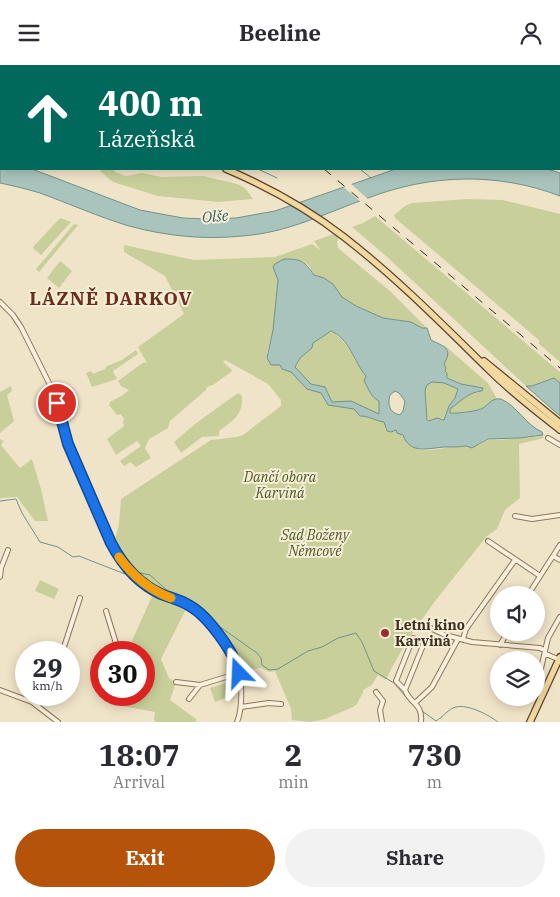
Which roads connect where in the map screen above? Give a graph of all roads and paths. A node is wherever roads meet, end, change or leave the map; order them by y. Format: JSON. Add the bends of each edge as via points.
{"nodes":[{"id":1,"x":228,"y":170,"type":"edge"},
{"id":2,"x":0,"y":302,"type":"edge"},
{"id":3,"x":468,"y":349,"type":"junction"},
{"id":4,"x":537,"y":412,"type":"junction"},
{"id":5,"x":560,"y":423,"type":"edge"},
{"id":6,"x":560,"y":430,"type":"edge"},
{"id":7,"x":560,"y":435,"type":"edge"},
{"id":8,"x":548,"y":437,"type":"dead end"},
{"id":9,"x":560,"y":445,"type":"edge"},
{"id":10,"x":560,"y":515,"type":"edge"},
{"id":11,"x":514,"y":516,"type":"dead end"},
{"id":12,"x":488,"y":541,"type":"dead end"},
{"id":13,"x":560,"y":545,"type":"edge"},
{"id":14,"x":8,"y":550,"type":"dead end"},
{"id":15,"x":554,"y":556,"type":"junction"},
{"id":16,"x":515,"y":560,"type":"junction"},
{"id":17,"x":560,"y":560,"type":"edge"},
{"id":18,"x":540,"y":576,"type":"junction"},
{"id":19,"x":0,"y":577,"type":"edge"},
{"id":20,"x":534,"y":586,"type":"edge"},
{"id":21,"x":80,"y":598,"type":"dead end"},
{"id":22,"x":106,"y":611,"type":"dead end"},
{"id":23,"x":560,"y":617,"type":"edge"},
{"id":24,"x":422,"y":624,"type":"dead end"},
{"id":25,"x":458,"y":639,"type":"junction"},
{"id":26,"x":463,"y":639,"type":"junction"},
{"id":27,"x":66,"y":641,"type":"edge"},
{"id":28,"x":115,"y":641,"type":"edge"},
{"id":29,"x":502,"y":641,"type":"edge"},
{"id":30,"x":500,"y":645,"type":"junction"},
{"id":31,"x":544,"y":650,"type":"junction"},
{"id":32,"x":408,"y":651,"type":"junction"},
{"id":33,"x":419,"y":655,"type":"junction"},
{"id":34,"x":560,"y":659,"type":"edge"},
{"id":35,"x":404,"y":663,"type":"junction"},
{"id":36,"x":414,"y":666,"type":"junction"},
{"id":37,"x":239,"y":673,"type":"junction"},
{"id":38,"x":176,"y":682,"type":"dead end"},
{"id":39,"x":200,"y":685,"type":"junction"},
{"id":40,"x":0,"y":690,"type":"edge"},
{"id":41,"x":376,"y":692,"type":"dead end"},
{"id":42,"x":405,"y":692,"type":"junction"},
{"id":43,"x":15,"y":696,"type":"edge"},
{"id":44,"x":189,"y":699,"type":"dead end"},
{"id":45,"x":415,"y":703,"type":"junction"},
{"id":46,"x":282,"y":704,"type":"dead end"},
{"id":47,"x":39,"y":706,"type":"edge"},
{"id":48,"x":241,"y":707,"type":"junction"},
{"id":49,"x":58,"y":722,"type":"edge"},
{"id":50,"x":237,"y":722,"type":"edge"},
{"id":51,"x":382,"y":722,"type":"edge"},
{"id":52,"x":421,"y":722,"type":"edge"},
{"id":53,"x":530,"y":722,"type":"edge"}],
"edges":[{"from":1,"to":3,"type":"main road","via":[[308,212],[343,237]]},
{"from":2,"to":37,"type":"street","via":[[14,315],[54,393],[66,438],[119,557],[152,589],[197,610],[231,651]]},
{"from":3,"to":4,"type":"main road"},
{"from":3,"to":5,"type":"main road"},
{"from":4,"to":6,"type":"main road"},
{"from":4,"to":7,"type":"main road"},
{"from":8,"to":9,"type":"street"},
{"from":10,"to":11,"type":"street","via":[[532,519]]},
{"from":12,"to":16,"type":"street"},
{"from":13,"to":15,"type":"street"},
{"from":14,"to":19,"type":"street"},
{"from":15,"to":17,"type":"street"},
{"from":15,"to":18,"type":"street"},
{"from":16,"to":18,"type":"street"},
{"from":16,"to":26,"type":"street","via":[[466,629]]},
{"from":18,"to":20,"type":"street"},
{"from":21,"to":27,"type":"street"},
{"from":22,"to":28,"type":"street"},
{"from":23,"to":31,"type":"street"},
{"from":24,"to":25,"type":"street"},
{"from":25,"to":26,"type":"street"},
{"from":25,"to":45,"type":"street","via":[[432,687]]},
{"from":26,"to":30,"type":"street"},
{"from":29,"to":30,"type":"street"},
{"from":30,"to":31,"type":"street","via":[[531,646]]},
{"from":31,"to":34,"type":"street"},
{"from":32,"to":33,"type":"street"},
{"from":32,"to":33,"type":"street","via":[[413,638],[424,643]]},
{"from":32,"to":35,"type":"street"},
{"from":33,"to":36,"type":"street"},
{"from":34,"to":53,"type":"main road"},
{"from":35,"to":36,"type":"street"},
{"from":35,"to":42,"type":"street","via":[[396,681]]},
{"from":36,"to":42,"type":"street"},
{"from":37,"to":39,"type":"street"},
{"from":37,"to":48,"type":"street"},
{"from":38,"to":39,"type":"street"},
{"from":39,"to":44,"type":"street"},
{"from":40,"to":43,"type":"street"},
{"from":41,"to":51,"type":"street","via":[[383,701],[380,710]]},
{"from":42,"to":45,"type":"street"},
{"from":45,"to":52,"type":"street","via":[[420,707]]},
{"from":46,"to":48,"type":"street"},
{"from":47,"to":49,"type":"street"},
{"from":48,"to":50,"type":"street"}]}
